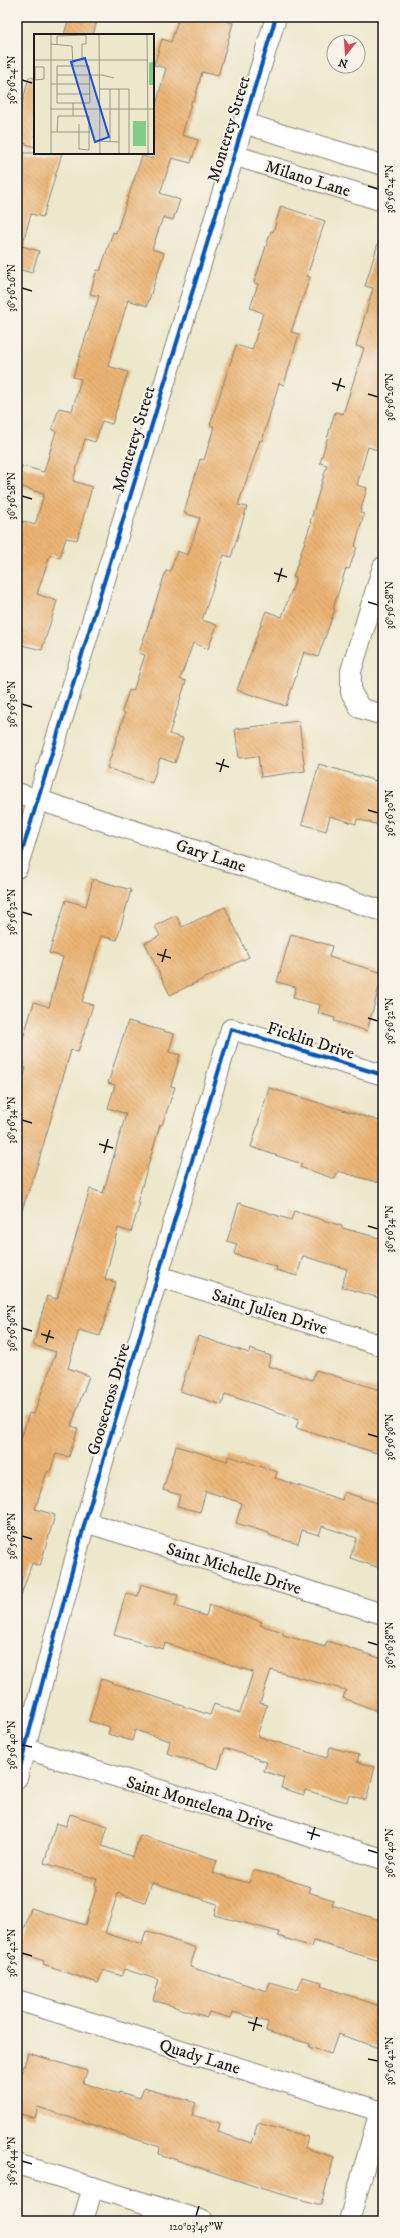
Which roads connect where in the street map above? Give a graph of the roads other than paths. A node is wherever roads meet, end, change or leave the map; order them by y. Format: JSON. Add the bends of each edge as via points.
{"nodes":[{"id":1,"x":276,"y":17,"type":"edge"},
{"id":2,"x":243,"y":123,"type":"junction"},
{"id":3,"x":233,"y":155,"type":"junction"},
{"id":4,"x":383,"y":166,"type":"edge"},
{"id":5,"x":383,"y":200,"type":"edge"},
{"id":6,"x":383,"y":567,"type":"edge"},
{"id":7,"x":383,"y":715,"type":"edge"},
{"id":8,"x":17,"y":793,"type":"edge"},
{"id":9,"x":38,"y":799,"type":"junction"},
{"id":10,"x":17,"y":868,"type":"edge"},
{"id":11,"x":383,"y":911,"type":"edge"},
{"id":12,"x":231,"y":1029,"type":"joint"},
{"id":13,"x":383,"y":1075,"type":"edge"},
{"id":14,"x":158,"y":1276,"type":"junction"},
{"id":15,"x":383,"y":1346,"type":"edge"},
{"id":16,"x":85,"y":1522,"type":"junction"},
{"id":17,"x":383,"y":1614,"type":"edge"},
{"id":18,"x":21,"y":1748,"type":"edge"},
{"id":19,"x":17,"y":1778,"type":"edge"},
{"id":20,"x":383,"y":1859,"type":"edge"},
{"id":21,"x":17,"y":2000,"type":"edge"},
{"id":22,"x":381,"y":2112,"type":"edge"},
{"id":23,"x":17,"y":2164,"type":"edge"},
{"id":24,"x":93,"y":2187,"type":"junction"},
{"id":25,"x":83,"y":2221,"type":"edge"},
{"id":26,"x":203,"y":2221,"type":"edge"},
{"id":27,"x":349,"y":2221,"type":"edge"}],
"edges":[{"from":1,"to":2,"type":"street","name":"Monterey Street"},
{"from":2,"to":3,"type":"street","name":"Monterey Street"},
{"from":2,"to":4,"type":"street","name":"Milano Lane"},
{"from":3,"to":5,"type":"street","name":"Milano Lane"},
{"from":3,"to":9,"type":"street","name":"Monterey Street"},
{"from":6,"to":7,"type":"street","via":[[351,671],[351,692],[360,708]]},
{"from":8,"to":9,"type":"street","name":"Gary Lane"},
{"from":9,"to":10,"type":"street","name":"Monterey Street"},
{"from":9,"to":11,"type":"street","name":"Gary Lane"},
{"from":12,"to":13,"type":"street","name":"Ficklin Drive"},
{"from":12,"to":14,"type":"street","name":"Goosecross Drive"},
{"from":14,"to":15,"type":"street","name":"Saint Julien Drive"},
{"from":14,"to":16,"type":"street","name":"Goosecross Drive"},
{"from":16,"to":17,"type":"street","name":"Saint Michelle Drive"},
{"from":16,"to":18,"type":"street","name":"Goosecross Drive"},
{"from":18,"to":19,"type":"street","name":"Goosecross Drive"},
{"from":18,"to":20,"type":"street","name":"Saint Montelena Drive"},
{"from":21,"to":22,"type":"street","name":"Quady Lane"},
{"from":22,"to":27,"type":"street"},
{"from":23,"to":24,"type":"street"},
{"from":24,"to":25,"type":"street"},
{"from":24,"to":26,"type":"street"}]}
